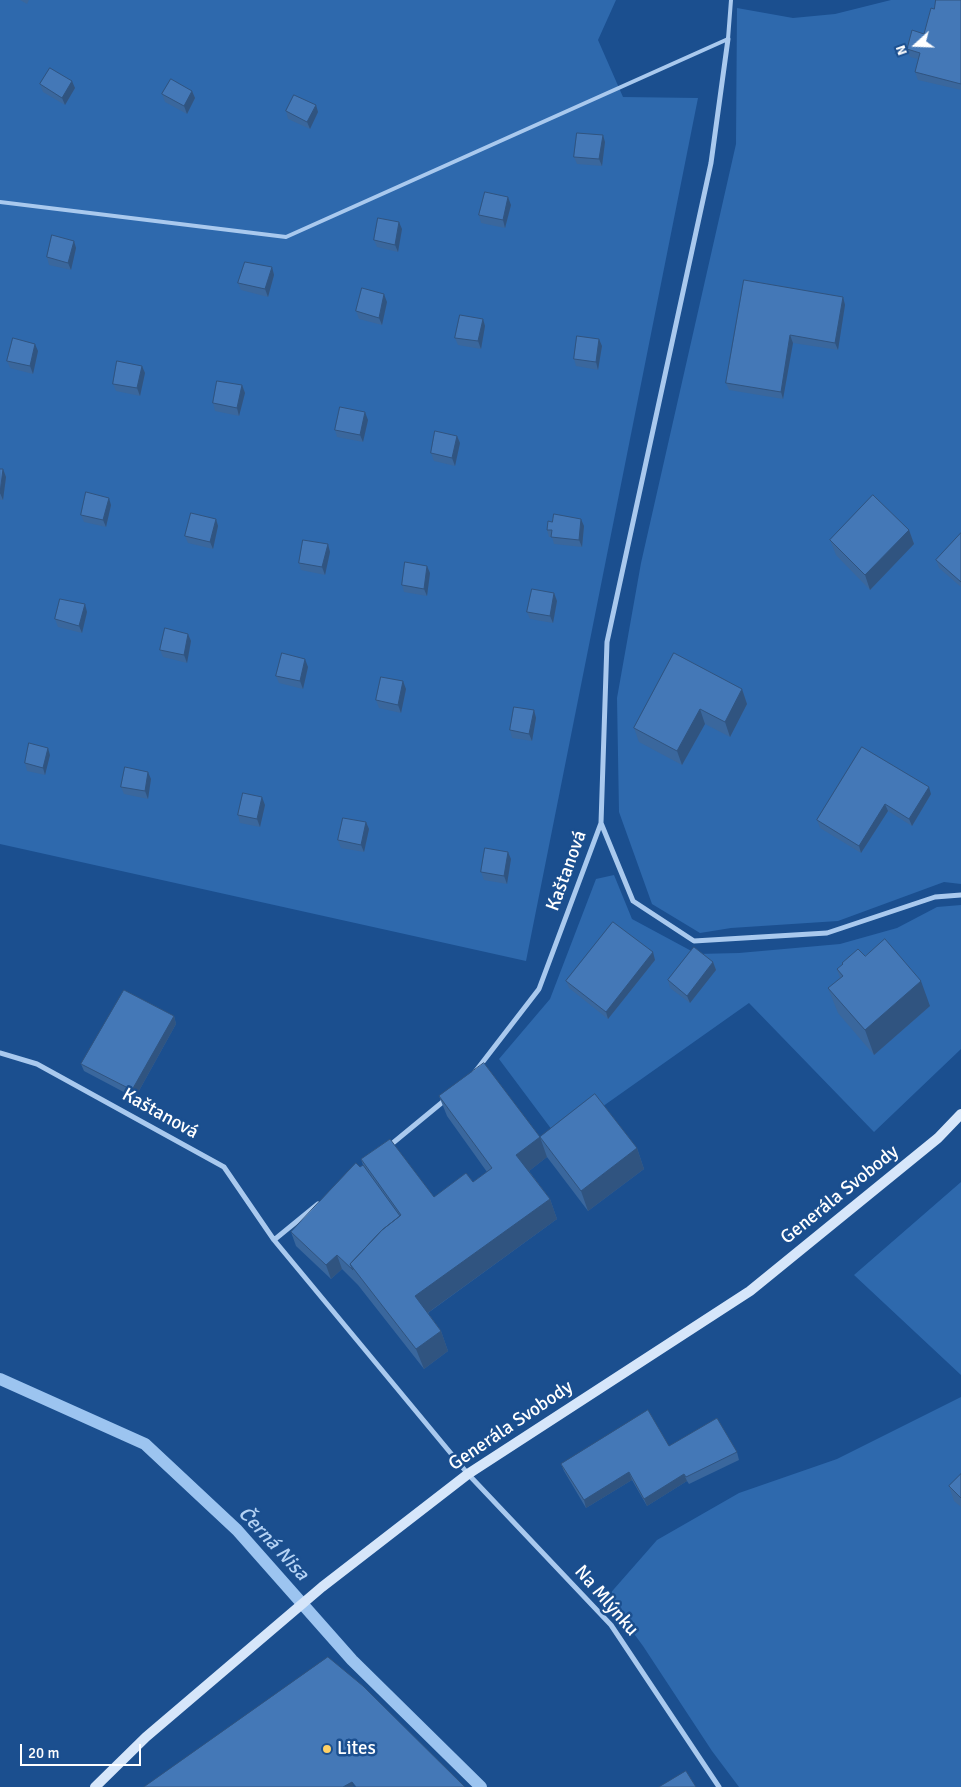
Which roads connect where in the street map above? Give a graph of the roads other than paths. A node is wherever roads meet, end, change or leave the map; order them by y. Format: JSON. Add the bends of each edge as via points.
{"nodes":[{"id":1,"x":731,"y":0,"type":"edge"},
{"id":2,"x":728,"y":39,"type":"junction"},
{"id":3,"x":0,"y":202,"type":"edge"},
{"id":4,"x":600,"y":823,"type":"junction"},
{"id":5,"x":961,"y":895,"type":"edge"},
{"id":6,"x":0,"y":1052,"type":"edge"},
{"id":7,"x":472,"y":1075,"type":"edge"},
{"id":8,"x":451,"y":1095,"type":"edge"},
{"id":9,"x":961,"y":1114,"type":"edge"},
{"id":10,"x":382,"y":1152,"type":"edge"},
{"id":11,"x":320,"y":1202,"type":"edge"},
{"id":12,"x":274,"y":1240,"type":"junction"},
{"id":13,"x":468,"y":1474,"type":"junction"},
{"id":14,"x":95,"y":1787,"type":"edge"},
{"id":15,"x":719,"y":1787,"type":"edge"}],
"edges":[{"from":1,"to":2,"type":"lane"},
{"from":2,"to":3,"type":"lane","via":[[286,237]]},
{"from":2,"to":4,"type":"street","via":[[712,163],[607,642]]},
{"from":4,"to":5,"type":"street","name":"Kaštanová","via":[[633,901],[694,941],[827,933],[935,897]]},
{"from":4,"to":7,"type":"street","name":"Kaštanová","via":[[539,989]]},
{"from":6,"to":12,"type":"street","name":"Kaštanová","via":[[37,1064],[224,1167]]},
{"from":8,"to":10,"type":"street"},
{"from":9,"to":13,"type":"main road","name":"Generála Svobody","via":[[938,1138],[750,1291]]},
{"from":11,"to":12,"type":"street"},
{"from":12,"to":13,"type":"street","name":"Kaštanová"},
{"from":13,"to":14,"type":"main road","name":"Generála Svobody","via":[[322,1587],[146,1737]]},
{"from":13,"to":15,"type":"street","name":"Na Mlýnku","via":[[611,1625]]}]}
